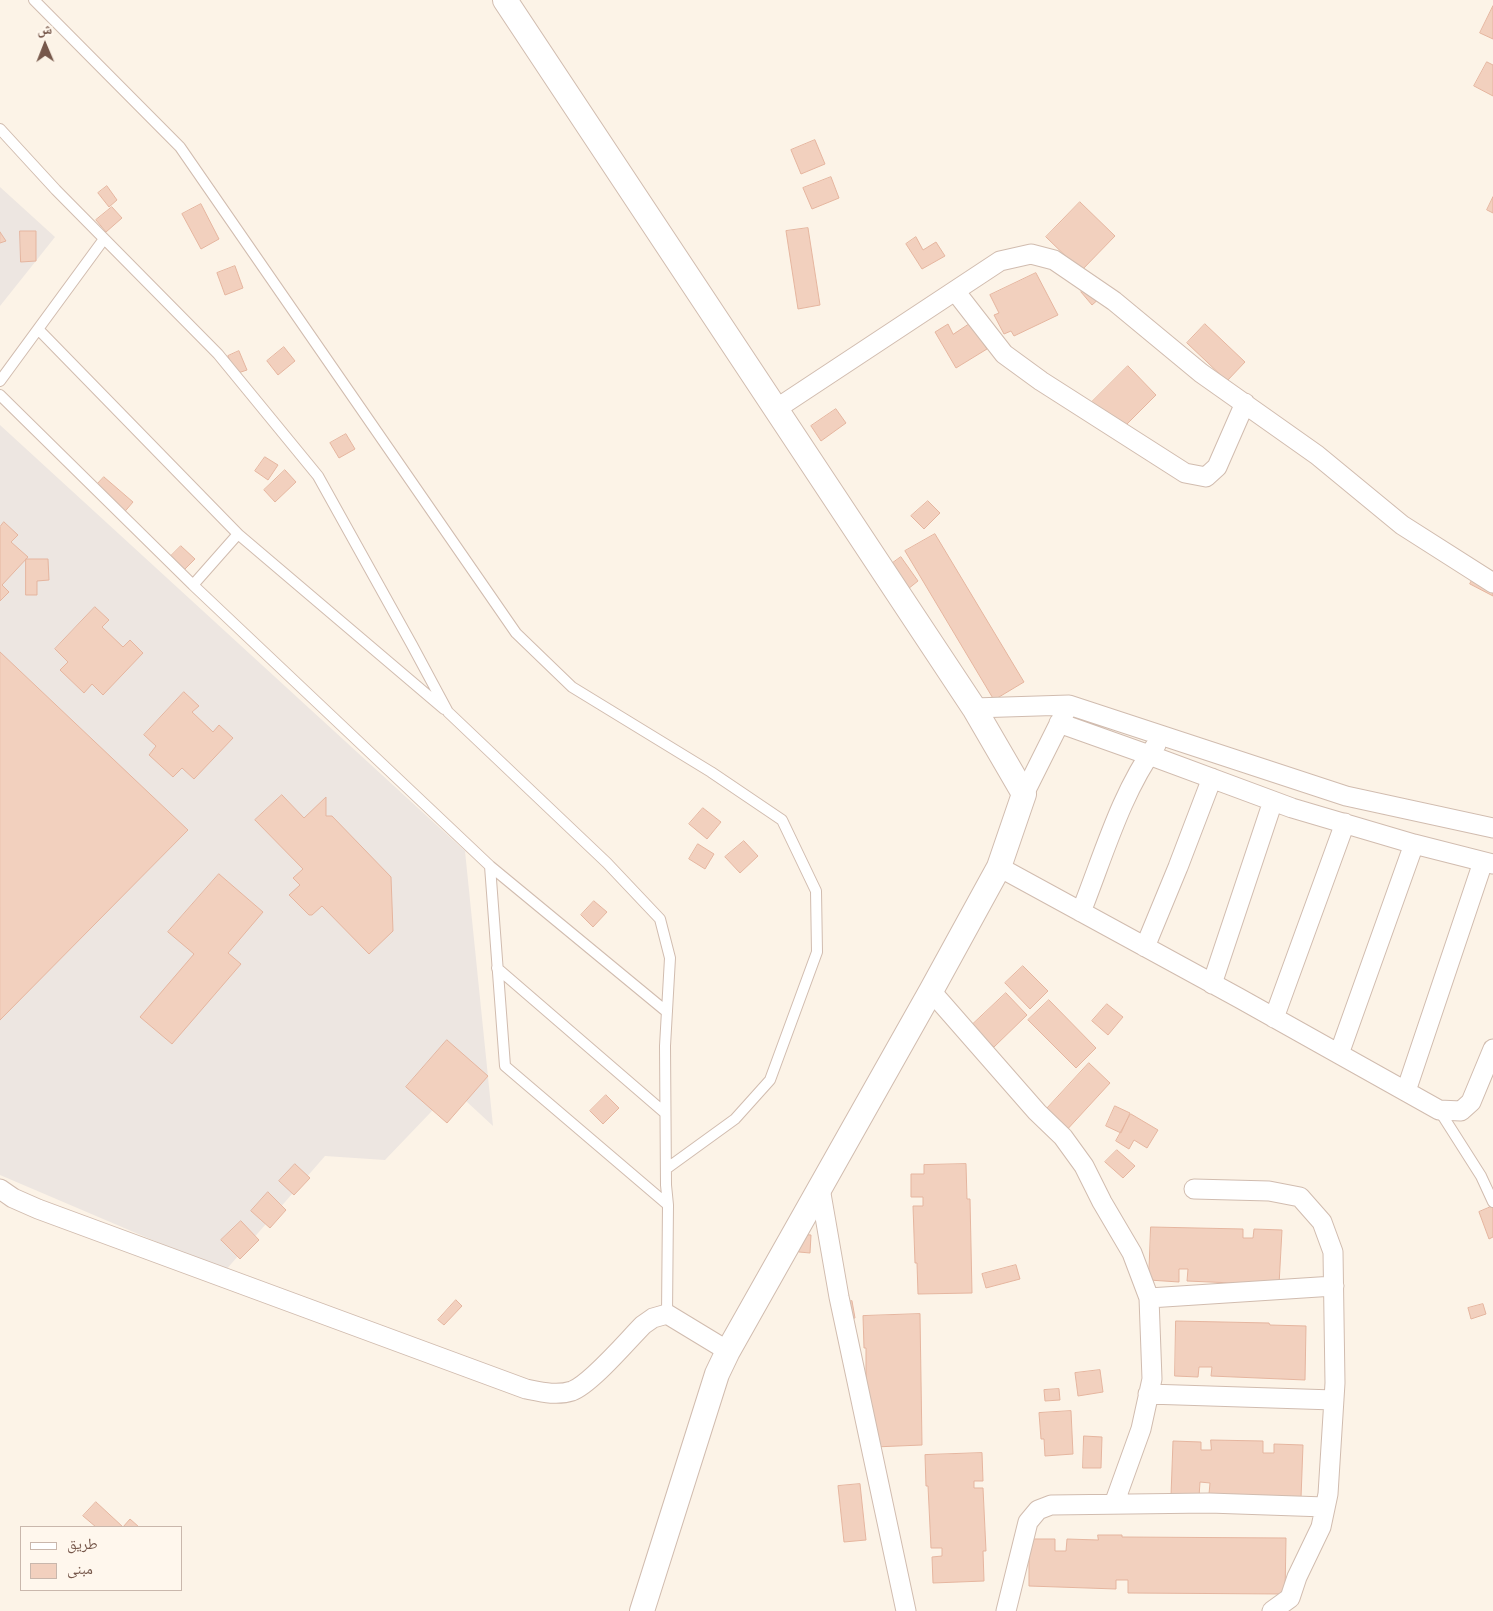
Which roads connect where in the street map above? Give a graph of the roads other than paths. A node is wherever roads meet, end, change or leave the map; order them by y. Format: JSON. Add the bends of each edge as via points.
{"nodes":[{"id":1,"x":34,"y":0,"type":"edge"},
{"id":2,"x":506,"y":0,"type":"edge"},
{"id":3,"x":0,"y":129,"type":"edge"},
{"id":4,"x":104,"y":239,"type":"junction"},
{"id":5,"x":954,"y":291,"type":"junction"},
{"id":6,"x":38,"y":329,"type":"junction"},
{"id":7,"x":0,"y":381,"type":"edge"},
{"id":8,"x":0,"y":395,"type":"edge"},
{"id":9,"x":1245,"y":403,"type":"junction"},
{"id":10,"x":776,"y":409,"type":"junction"},
{"id":11,"x":238,"y":534,"type":"junction"},
{"id":12,"x":1493,"y":583,"type":"edge"},
{"id":13,"x":193,"y":585,"type":"junction"},
{"id":14,"x":1068,"y":705,"type":"junction"},
{"id":15,"x":974,"y":708,"type":"junction"},
{"id":16,"x":448,"y":712,"type":"junction"},
{"id":17,"x":1059,"y":723,"type":"junction"},
{"id":18,"x":1163,"y":736,"type":"junction"},
{"id":19,"x":1149,"y":755,"type":"junction"},
{"id":20,"x":1212,"y":778,"type":"junction"},
{"id":21,"x":1024,"y":794,"type":"junction"},
{"id":22,"x":1273,"y":801,"type":"junction"},
{"id":23,"x":1344,"y":823,"type":"junction"},
{"id":24,"x":1493,"y":828,"type":"edge"},
{"id":25,"x":1414,"y":844,"type":"junction"},
{"id":26,"x":1488,"y":863,"type":"edge"},
{"id":27,"x":490,"y":866,"type":"junction"},
{"id":28,"x":999,"y":867,"type":"junction"},
{"id":29,"x":1081,"y":912,"type":"junction"},
{"id":30,"x":1145,"y":947,"type":"junction"},
{"id":31,"x":497,"y":968,"type":"junction"},
{"id":32,"x":1212,"y":984,"type":"junction"},
{"id":33,"x":931,"y":991,"type":"junction"},
{"id":34,"x":667,"y":1012,"type":"junction"},
{"id":35,"x":1274,"y":1018,"type":"junction"},
{"id":36,"x":1493,"y":1049,"type":"edge"},
{"id":37,"x":1339,"y":1054,"type":"junction"},
{"id":38,"x":1406,"y":1091,"type":"junction"},
{"id":39,"x":1439,"y":1110,"type":"junction"},
{"id":40,"x":666,"y":1113,"type":"junction"},
{"id":41,"x":666,"y":1169,"type":"junction"},
{"id":42,"x":820,"y":1188,"type":"junction"},
{"id":43,"x":0,"y":1189,"type":"edge"},
{"id":44,"x":1194,"y":1189,"type":"dead end"},
{"id":45,"x":1493,"y":1202,"type":"edge"},
{"id":46,"x":668,"y":1205,"type":"junction"},
{"id":47,"x":1334,"y":1286,"type":"junction"},
{"id":48,"x":1149,"y":1298,"type":"junction"},
{"id":49,"x":667,"y":1314,"type":"junction"},
{"id":50,"x":728,"y":1350,"type":"junction"},
{"id":51,"x":1148,"y":1394,"type":"junction"},
{"id":52,"x":1334,"y":1400,"type":"junction"},
{"id":53,"x":1114,"y":1504,"type":"junction"},
{"id":54,"x":1325,"y":1507,"type":"junction"},
{"id":55,"x":642,"y":1611,"type":"edge"},
{"id":56,"x":906,"y":1611,"type":"edge"},
{"id":57,"x":1006,"y":1611,"type":"edge"},
{"id":58,"x":1272,"y":1611,"type":"edge"}],
"edges":[{"from":1,"to":41,"type":"lane","via":[[180,147],[516,633],[572,687],[711,772],[782,820],[816,891],[817,952],[770,1080],[735,1119]]},
{"from":2,"to":10,"type":"street"},
{"from":3,"to":4,"type":"lane"},
{"from":4,"to":6,"type":"lane"},
{"from":4,"to":16,"type":"lane","via":[[218,354],[318,476]]},
{"from":5,"to":9,"type":"street","via":[[1000,261],[1030,254],[1054,260],[1114,301],[1201,373]]},
{"from":5,"to":9,"type":"street","via":[[1004,354],[1185,473],[1206,478],[1217,467]]},
{"from":5,"to":10,"type":"street"},
{"from":6,"to":7,"type":"lane"},
{"from":6,"to":11,"type":"lane"},
{"from":8,"to":13,"type":"lane"},
{"from":9,"to":12,"type":"street","via":[[1317,455],[1402,525]]},
{"from":10,"to":15,"type":"street"},
{"from":11,"to":13,"type":"lane"},
{"from":11,"to":16,"type":"lane"},
{"from":13,"to":27,"type":"lane"},
{"from":14,"to":15,"type":"street"},
{"from":14,"to":17,"type":"street"},
{"from":14,"to":18,"type":"street"},
{"from":15,"to":21,"type":"street"},
{"from":16,"to":34,"type":"lane","via":[[607,863],[660,919],[670,958]]},
{"from":17,"to":19,"type":"street"},
{"from":17,"to":21,"type":"street"},
{"from":18,"to":19,"type":"street"},
{"from":18,"to":24,"type":"street","via":[[1346,796]]},
{"from":19,"to":20,"type":"street"},
{"from":19,"to":29,"type":"street","via":[[1119,814]]},
{"from":20,"to":22,"type":"street"},
{"from":20,"to":30,"type":"street"},
{"from":21,"to":28,"type":"street"},
{"from":22,"to":23,"type":"street"},
{"from":22,"to":32,"type":"street"},
{"from":23,"to":25,"type":"street"},
{"from":23,"to":35,"type":"street"},
{"from":25,"to":26,"type":"street"},
{"from":25,"to":37,"type":"street"},
{"from":26,"to":38,"type":"street"},
{"from":27,"to":31,"type":"lane"},
{"from":27,"to":34,"type":"lane"},
{"from":28,"to":29,"type":"street"},
{"from":28,"to":33,"type":"street"},
{"from":29,"to":30,"type":"street"},
{"from":30,"to":32,"type":"street"},
{"from":31,"to":40,"type":"lane"},
{"from":31,"to":46,"type":"lane","via":[[505,1066]]},
{"from":32,"to":35,"type":"street"},
{"from":33,"to":42,"type":"street"},
{"from":33,"to":48,"type":"street","via":[[1037,1112],[1063,1137],[1084,1166],[1132,1253]]},
{"from":34,"to":40,"type":"lane"},
{"from":35,"to":37,"type":"street"},
{"from":36,"to":39,"type":"street","via":[[1471,1102],[1461,1111]]},
{"from":37,"to":38,"type":"street"},
{"from":38,"to":39,"type":"street"},
{"from":39,"to":45,"type":"lane","via":[[1481,1176]]},
{"from":40,"to":41,"type":"lane"},
{"from":41,"to":46,"type":"lane"},
{"from":42,"to":50,"type":"street"},
{"from":42,"to":56,"type":"street","via":[[839,1297]]},
{"from":43,"to":49,"type":"street","via":[[38,1209],[526,1389],[548,1394],[572,1391],[590,1380],[643,1325]]},
{"from":44,"to":47,"type":"street","via":[[1269,1191],[1300,1197],[1322,1222],[1333,1252]]},
{"from":46,"to":49,"type":"lane"},
{"from":47,"to":48,"type":"street"},
{"from":47,"to":52,"type":"street"},
{"from":48,"to":51,"type":"street","via":[[1152,1379]]},
{"from":49,"to":50,"type":"street"},
{"from":50,"to":55,"type":"street"},
{"from":51,"to":52,"type":"street"},
{"from":51,"to":53,"type":"street","via":[[1141,1429]]},
{"from":52,"to":54,"type":"street"},
{"from":53,"to":54,"type":"street"},
{"from":53,"to":57,"type":"street","via":[[1051,1505],[1038,1510],[1028,1522]]},
{"from":54,"to":58,"type":"street","via":[[1321,1527],[1290,1598]]}]}
